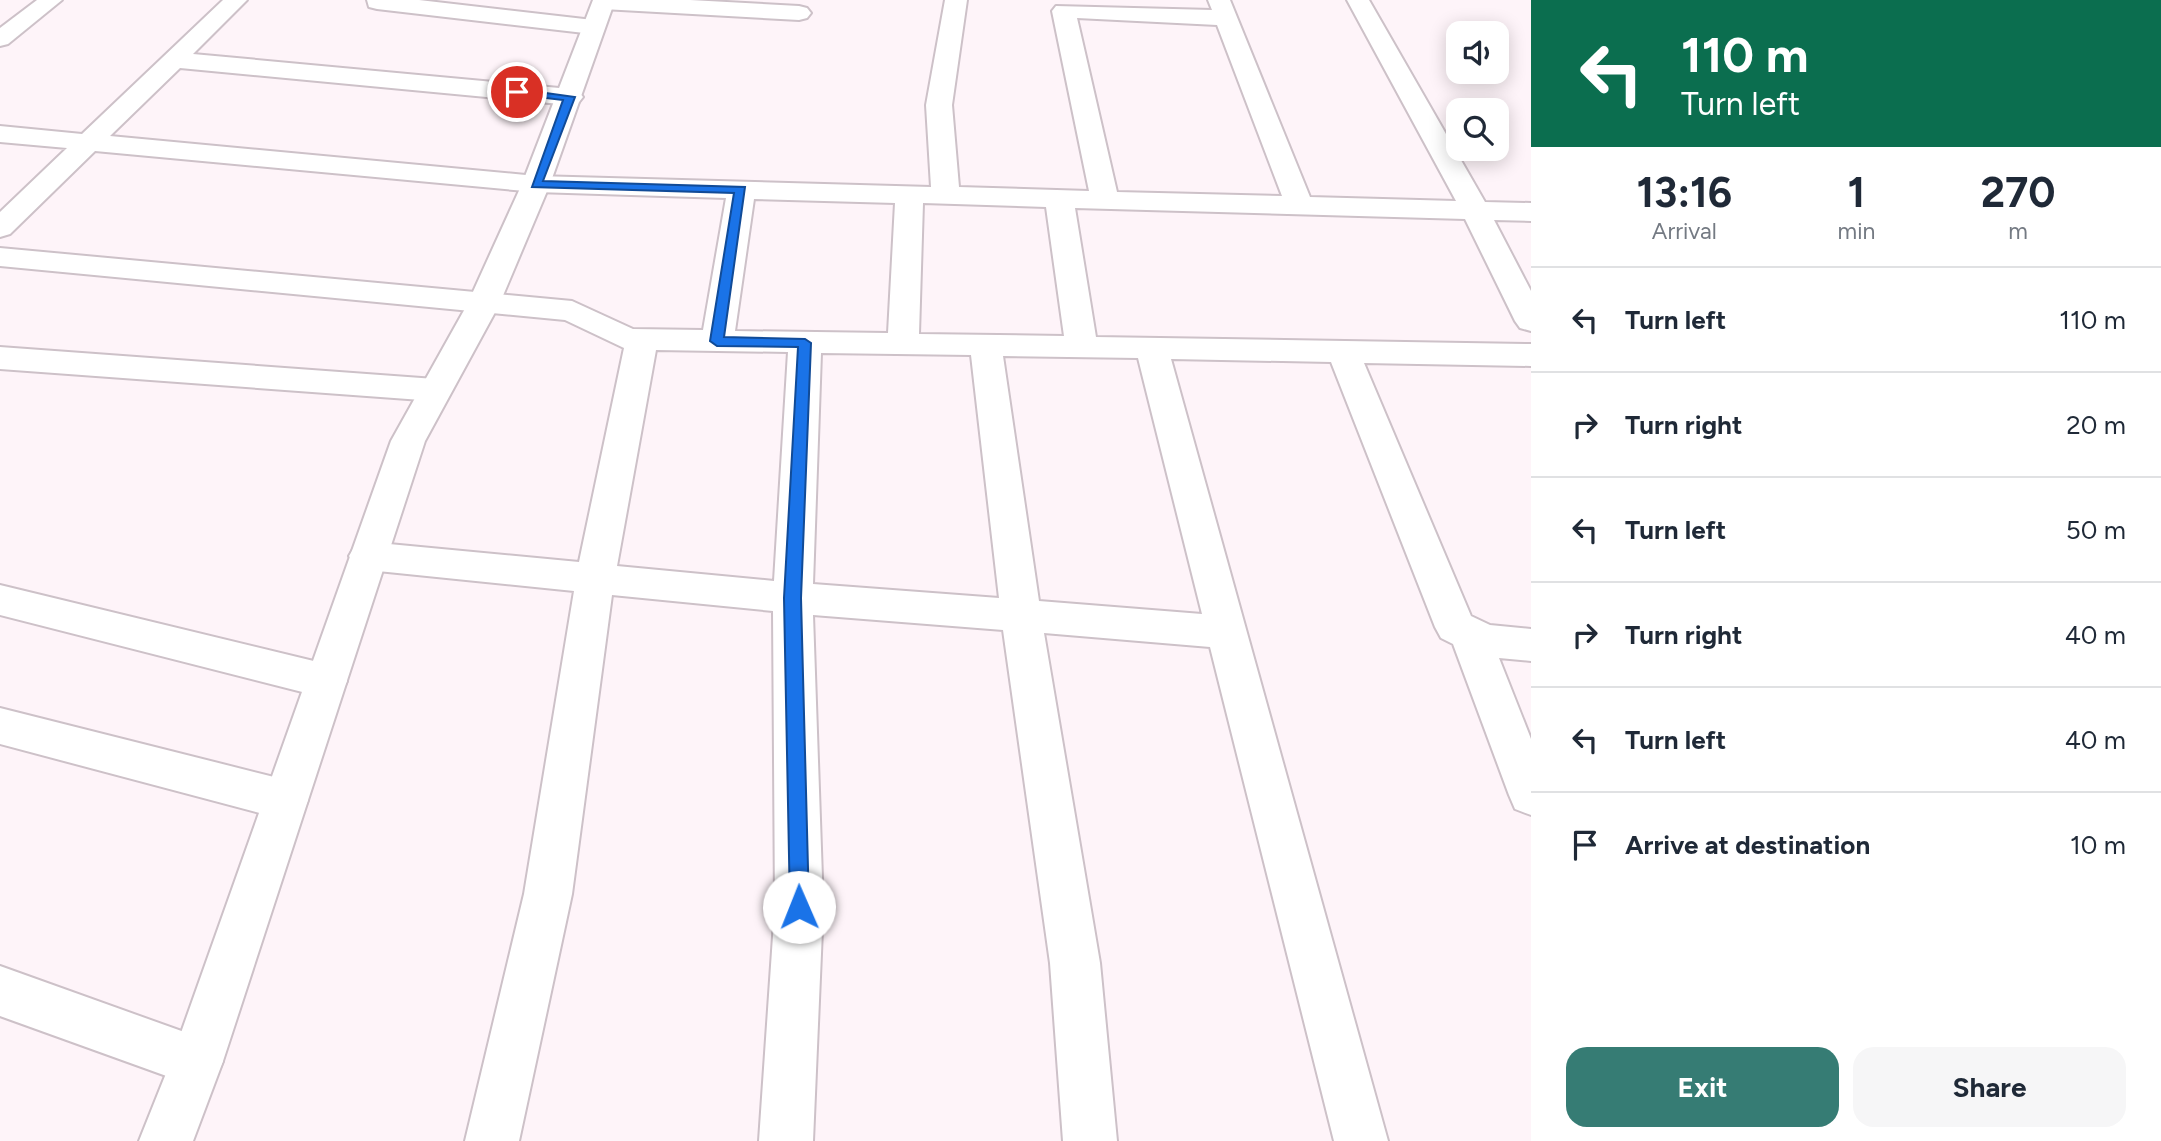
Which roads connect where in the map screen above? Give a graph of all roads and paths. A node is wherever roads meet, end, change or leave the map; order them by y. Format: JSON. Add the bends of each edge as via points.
{"nodes":[{"id":1,"x":51,"y":0,"type":"edge"},
{"id":2,"x":236,"y":0,"type":"edge"},
{"id":3,"x":956,"y":0,"type":"edge"},
{"id":4,"x":1358,"y":0,"type":"edge"},
{"id":5,"x":377,"y":2,"type":"dead end"},
{"id":6,"x":1223,"y":9,"type":"edge"},
{"id":7,"x":600,"y":10,"type":"edge"},
{"id":8,"x":799,"y":13,"type":"dead end"},
{"id":9,"x":0,"y":39,"type":"edge"},
{"id":10,"x":174,"y":60,"type":"junction"},
{"id":11,"x":570,"y":97,"type":"junction"},
{"id":12,"x":0,"y":134,"type":"edge"},
{"id":13,"x":88,"y":142,"type":"junction"},
{"id":14,"x":536,"y":184,"type":"junction"},
{"id":15,"x":741,"y":189,"type":"junction"},
{"id":16,"x":909,"y":194,"type":"junction"},
{"id":17,"x":945,"y":194,"type":"junction"},
{"id":18,"x":1059,"y":198,"type":"junction"},
{"id":19,"x":1105,"y":200,"type":"junction"},
{"id":20,"x":1298,"y":205,"type":"junction"},
{"id":21,"x":1475,"y":210,"type":"junction"},
{"id":22,"x":1531,"y":212,"type":"edge"},
{"id":23,"x":0,"y":228,"type":"edge"},
{"id":24,"x":0,"y":257,"type":"edge"},
{"id":25,"x":483,"y":305,"type":"junction"},
{"id":26,"x":1531,"y":321,"type":"edge"},
{"id":27,"x":642,"y":340,"type":"junction"},
{"id":28,"x":717,"y":341,"type":"junction"},
{"id":29,"x":805,"y":343,"type":"junction"},
{"id":30,"x":903,"y":346,"type":"junction"},
{"id":31,"x":986,"y":347,"type":"junction"},
{"id":32,"x":1082,"y":348,"type":"junction"},
{"id":33,"x":1152,"y":349,"type":"junction"},
{"id":34,"x":1343,"y":352,"type":"junction"},
{"id":35,"x":1531,"y":355,"type":"edge"},
{"id":36,"x":0,"y":358,"type":"edge"},
{"id":37,"x":435,"y":390,"type":"junction"},
{"id":38,"x":369,"y":556,"type":"junction"},
{"id":39,"x":595,"y":578,"type":"junction"},
{"id":40,"x":793,"y":598,"type":"junction"},
{"id":41,"x":0,"y":600,"type":"edge"},
{"id":42,"x":1021,"y":616,"type":"junction"},
{"id":43,"x":1227,"y":632,"type":"junction"},
{"id":44,"x":1469,"y":633,"type":"junction"},
{"id":45,"x":1531,"y":645,"type":"edge"},
{"id":46,"x":326,"y":681,"type":"junction"},
{"id":47,"x":0,"y":726,"type":"edge"},
{"id":48,"x":1531,"y":795,"type":"edge"},
{"id":49,"x":286,"y":800,"type":"junction"},
{"id":50,"x":0,"y":991,"type":"edge"},
{"id":51,"x":197,"y":1061,"type":"junction"},
{"id":52,"x":166,"y":1141,"type":"edge"},
{"id":53,"x":492,"y":1141,"type":"edge"},
{"id":54,"x":786,"y":1141,"type":"edge"},
{"id":55,"x":1090,"y":1141,"type":"edge"},
{"id":56,"x":1360,"y":1141,"type":"edge"}],
"edges":[{"from":1,"to":9,"type":"street"},
{"from":2,"to":10,"type":"street"},
{"from":3,"to":17,"type":"street","via":[[939,105]]},
{"from":4,"to":21,"type":"street"},
{"from":5,"to":7,"type":"street"},
{"from":6,"to":19,"type":"street","via":[[1064,11]]},
{"from":6,"to":20,"type":"street"},
{"from":7,"to":8,"type":"street"},
{"from":7,"to":11,"type":"street"},
{"from":10,"to":11,"type":"street"},
{"from":10,"to":13,"type":"street"},
{"from":11,"to":14,"type":"street"},
{"from":12,"to":13,"type":"street"},
{"from":13,"to":14,"type":"street"},
{"from":13,"to":23,"type":"street"},
{"from":14,"to":15,"type":"street"},
{"from":14,"to":25,"type":"street"},
{"from":15,"to":16,"type":"street"},
{"from":15,"to":28,"type":"street"},
{"from":16,"to":17,"type":"street"},
{"from":16,"to":30,"type":"street"},
{"from":17,"to":18,"type":"street"},
{"from":18,"to":19,"type":"street"},
{"from":18,"to":32,"type":"street"},
{"from":19,"to":20,"type":"street"},
{"from":20,"to":21,"type":"street"},
{"from":21,"to":22,"type":"street"},
{"from":21,"to":26,"type":"street"},
{"from":24,"to":25,"type":"street"},
{"from":25,"to":27,"type":"street","via":[[572,311],[627,339]]},
{"from":25,"to":37,"type":"street"},
{"from":27,"to":28,"type":"street"},
{"from":27,"to":39,"type":"street"},
{"from":28,"to":29,"type":"street"},
{"from":29,"to":30,"type":"street"},
{"from":29,"to":40,"type":"street"},
{"from":30,"to":31,"type":"street"},
{"from":31,"to":32,"type":"street"},
{"from":31,"to":42,"type":"street"},
{"from":32,"to":33,"type":"street"},
{"from":33,"to":34,"type":"street"},
{"from":33,"to":43,"type":"street"},
{"from":34,"to":35,"type":"street"},
{"from":34,"to":44,"type":"street","via":[[1455,627]]},
{"from":36,"to":37,"type":"street"},
{"from":37,"to":38,"type":"street","via":[[408,441]]},
{"from":38,"to":39,"type":"street"},
{"from":38,"to":46,"type":"street"},
{"from":39,"to":40,"type":"street"},
{"from":39,"to":53,"type":"street","via":[[548,894]]},
{"from":40,"to":42,"type":"street"},
{"from":40,"to":54,"type":"street","via":[[799,907]]},
{"from":41,"to":46,"type":"street"},
{"from":42,"to":43,"type":"street"},
{"from":42,"to":55,"type":"street","via":[[1075,963]]},
{"from":43,"to":56,"type":"street"},
{"from":44,"to":45,"type":"street","via":[[1486,641]]},
{"from":44,"to":48,"type":"street"},
{"from":46,"to":49,"type":"street"},
{"from":47,"to":49,"type":"street"},
{"from":49,"to":51,"type":"street"},
{"from":50,"to":51,"type":"street"},
{"from":51,"to":52,"type":"street"}]}
